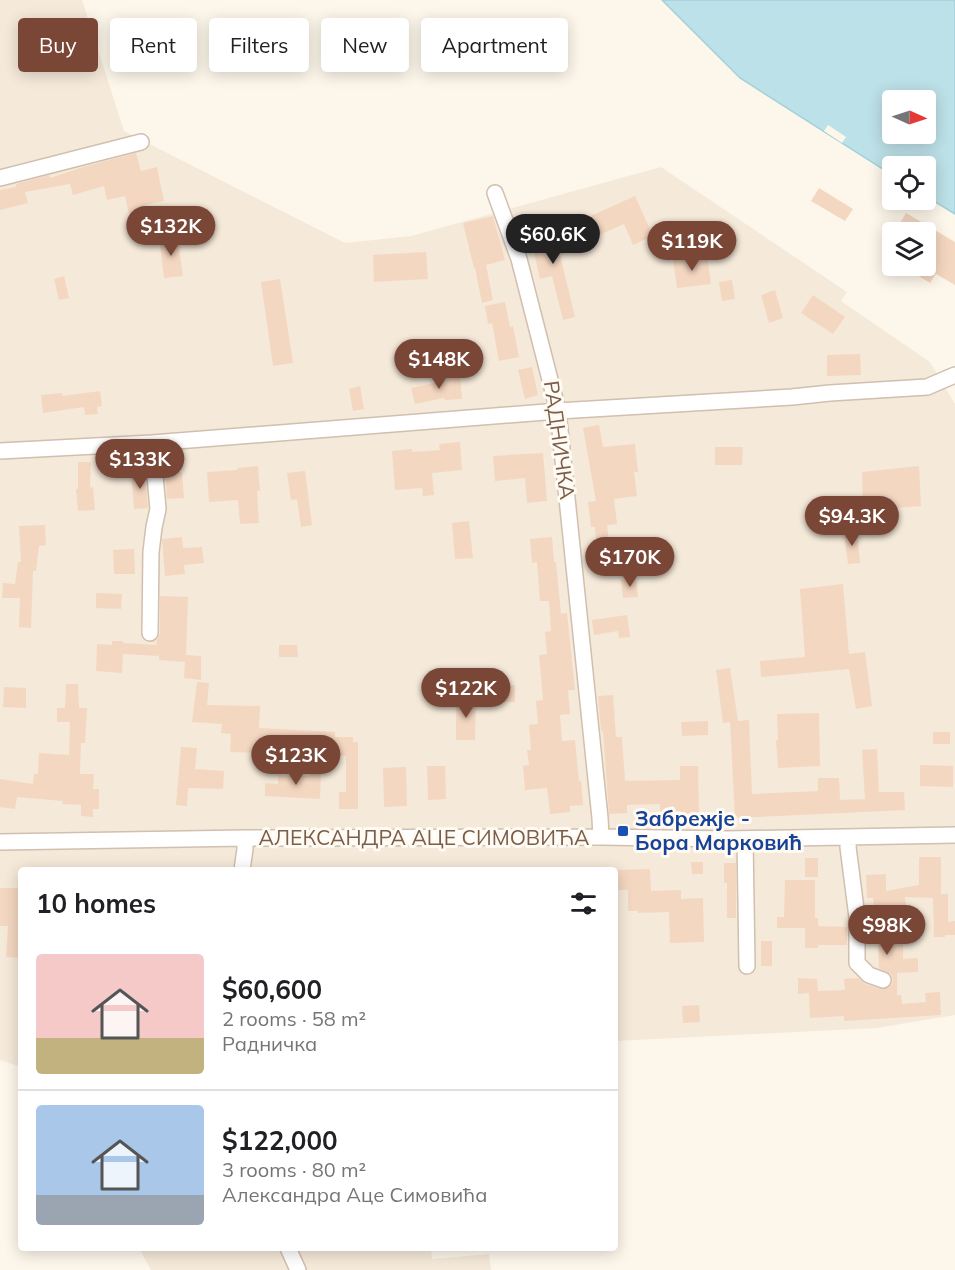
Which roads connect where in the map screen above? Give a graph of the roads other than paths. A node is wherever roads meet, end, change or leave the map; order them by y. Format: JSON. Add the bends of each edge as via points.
{"nodes":[{"id":1,"x":141,"y":142,"type":"dead end"},
{"id":2,"x":0,"y":178,"type":"edge"},
{"id":3,"x":495,"y":193,"type":"dead end"},
{"id":4,"x":955,"y":375,"type":"edge"},
{"id":5,"x":558,"y":411,"type":"junction"},
{"id":6,"x":152,"y":443,"type":"junction"},
{"id":7,"x":0,"y":451,"type":"edge"},
{"id":8,"x":150,"y":633,"type":"dead end"},
{"id":9,"x":955,"y":836,"type":"edge"},
{"id":10,"x":601,"y":837,"type":"junction"},
{"id":11,"x":849,"y":837,"type":"junction"},
{"id":12,"x":245,"y":838,"type":"junction"},
{"id":13,"x":745,"y":839,"type":"junction"},
{"id":14,"x":0,"y":842,"type":"edge"},
{"id":15,"x":243,"y":867,"type":"edge"},
{"id":16,"x":747,"y":966,"type":"dead end"},
{"id":17,"x":883,"y":980,"type":"dead end"},
{"id":18,"x":289,"y":1251,"type":"edge"},
{"id":19,"x":298,"y":1270,"type":"edge"}],
"edges":[{"from":1,"to":2,"type":"street"},
{"from":3,"to":5,"type":"street","name":"РАДНИЧКА","via":[[519,258]]},
{"from":4,"to":5,"type":"street","via":[[927,387]]},
{"from":5,"to":6,"type":"street"},
{"from":5,"to":10,"type":"street","name":"РАДНИЧКА"},
{"from":6,"to":7,"type":"street"},
{"from":6,"to":8,"type":"street","via":[[158,509],[151,552]]},
{"from":9,"to":11,"type":"street","name":"АЛЕКСАНДРА АЦЕ СИМОВИЋА"},
{"from":10,"to":12,"type":"street","name":"АЛЕКСАНДРА АЦЕ СИМОВИЋА"},
{"from":10,"to":13,"type":"street","name":"АЛЕКСАНДРА АЦЕ СИМОВИЋА"},
{"from":11,"to":13,"type":"street","name":"АЛЕКСАНДРА АЦЕ СИМОВИЋА"},
{"from":11,"to":17,"type":"street","via":[[857,963],[869,975]]},
{"from":12,"to":14,"type":"street","name":"АЛЕКСАНДРА АЦЕ СИМОВИЋА"},
{"from":12,"to":15,"type":"street"},
{"from":13,"to":16,"type":"street"},
{"from":18,"to":19,"type":"street"}]}
